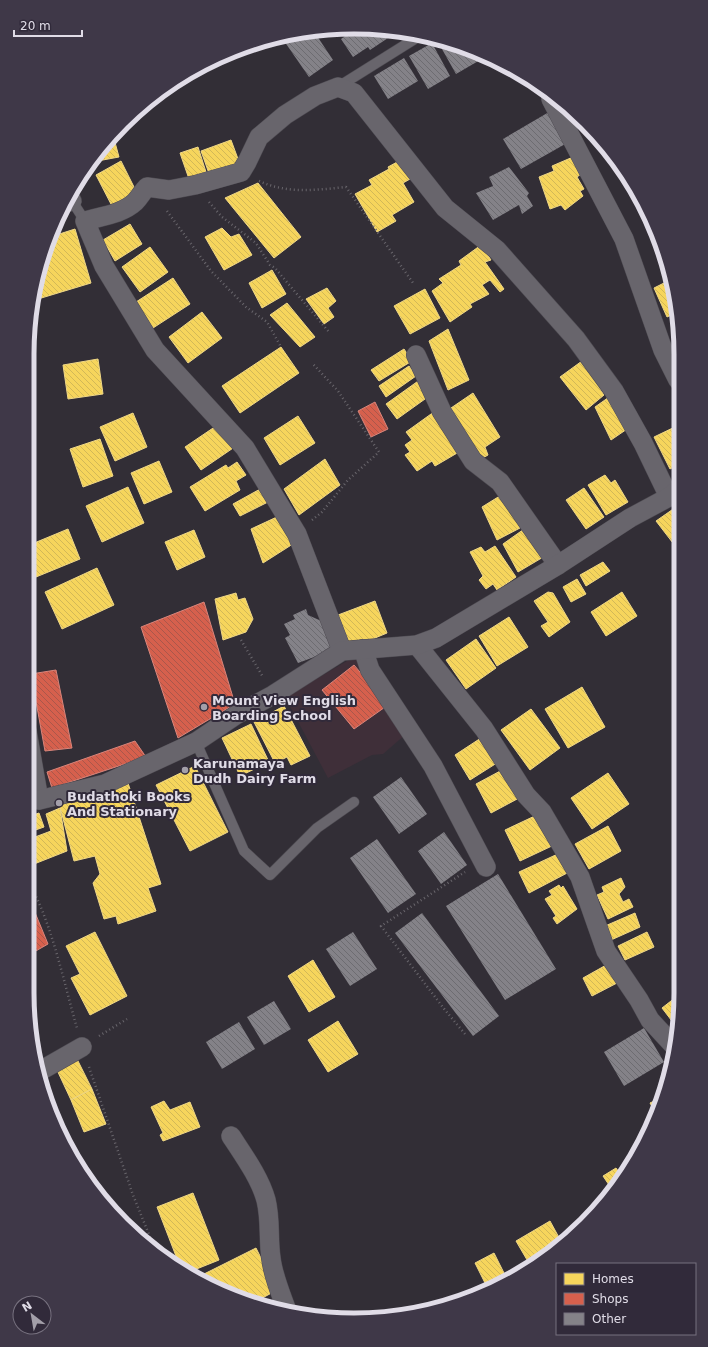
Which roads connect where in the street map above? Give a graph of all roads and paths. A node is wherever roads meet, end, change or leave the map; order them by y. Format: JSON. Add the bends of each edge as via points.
{"nodes":[{"id":1,"x":414,"y":40,"type":"edge"},
{"id":2,"x":338,"y":87,"type":"junction"},
{"id":3,"x":554,"y":104,"type":"edge"},
{"id":4,"x":241,"y":172,"type":"junction"},
{"id":5,"x":195,"y":185,"type":"junction"},
{"id":6,"x":147,"y":187,"type":"junction"},
{"id":7,"x":72,"y":204,"type":"edge"},
{"id":8,"x":85,"y":221,"type":"junction"},
{"id":9,"x":413,"y":283,"type":"dead end"},
{"id":10,"x":329,"y":332,"type":"dead end"},
{"id":11,"x":281,"y":347,"type":"dead end"},
{"id":12,"x":416,"y":355,"type":"dead end"},
{"id":13,"x":313,"y":364,"type":"dead end"},
{"id":14,"x":674,"y":372,"type":"edge"},
{"id":15,"x":674,"y":493,"type":"edge"},
{"id":16,"x":297,"y":534,"type":"junction"},
{"id":17,"x":558,"y":565,"type":"junction"},
{"id":18,"x":241,"y":640,"type":"dead end"},
{"id":19,"x":416,"y":645,"type":"junction"},
{"id":20,"x":363,"y":649,"type":"junction"},
{"id":21,"x":342,"y":651,"type":"junction"},
{"id":22,"x":274,"y":695,"type":"junction"},
{"id":23,"x":196,"y":742,"type":"junction"},
{"id":24,"x":34,"y":799,"type":"edge"},
{"id":25,"x":354,"y":802,"type":"dead end"},
{"id":26,"x":486,"y":867,"type":"joint"},
{"id":27,"x":128,"y":1019,"type":"dead end"},
{"id":28,"x":465,"y":1034,"type":"dead end"},
{"id":29,"x":670,"y":1042,"type":"edge"},
{"id":30,"x":82,"y":1047,"type":"joint"},
{"id":31,"x":43,"y":1069,"type":"edge"},
{"id":32,"x":231,"y":1136,"type":"dead end"},
{"id":33,"x":285,"y":1305,"type":"edge"}],
"edges":[{"from":1,"to":2,"type":"lane"},
{"from":2,"to":4,"type":"street","via":[[315,96],[285,115],[259,137]]},
{"from":2,"to":15,"type":"street","via":[[354,94],[445,208],[497,250],[576,339],[614,391]]},
{"from":3,"to":14,"type":"street","via":[[624,239],[663,350]]},
{"from":4,"to":5,"type":"street"},
{"from":4,"to":9,"type":"path","via":[[271,186],[306,191],[346,187]]},
{"from":5,"to":6,"type":"street","via":[[169,190]]},
{"from":5,"to":10,"type":"path","via":[[222,217],[256,243],[270,265]]},
{"from":6,"to":8,"type":"street","via":[[136,202],[122,211]]},
{"from":6,"to":11,"type":"path","via":[[211,271],[246,308],[267,322]]},
{"from":7,"to":8,"type":"lane"},
{"from":8,"to":16,"type":"street","via":[[104,266],[155,350],[245,448]]},
{"from":12,"to":17,"type":"street","via":[[442,412],[474,461],[500,482]]},
{"from":13,"to":16,"type":"path","via":[[338,391],[379,452],[348,480],[322,512]]},
{"from":15,"to":17,"type":"street"},
{"from":16,"to":21,"type":"street"},
{"from":17,"to":19,"type":"street","via":[[436,638]]},
{"from":18,"to":22,"type":"path"},
{"from":19,"to":20,"type":"street"},
{"from":19,"to":29,"type":"street","via":[[484,729],[526,795],[542,812],[580,877],[606,951],[650,1020]]},
{"from":20,"to":21,"type":"street"},
{"from":20,"to":26,"type":"street","via":[[370,670],[433,766]]},
{"from":21,"to":22,"type":"street"},
{"from":22,"to":23,"type":"street","via":[[236,715]]},
{"from":23,"to":24,"type":"street","via":[[105,784]]},
{"from":23,"to":25,"type":"lane","via":[[244,851],[270,875],[317,828]]},
{"from":26,"to":28,"type":"path","via":[[471,868],[381,926]]},
{"from":27,"to":30,"type":"path"},
{"from":30,"to":31,"type":"street"},
{"from":32,"to":33,"type":"street","via":[[250,1166],[266,1199],[270,1217],[271,1260]]}]}
